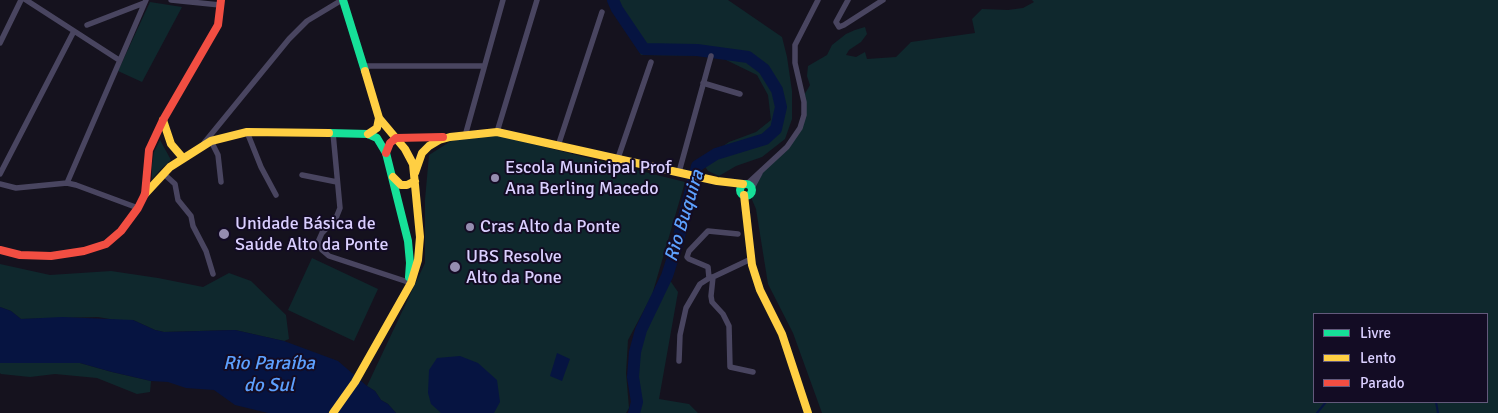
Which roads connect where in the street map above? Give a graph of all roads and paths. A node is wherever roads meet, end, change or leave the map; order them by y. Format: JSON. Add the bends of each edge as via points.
{"nodes":[{"id":1,"x":21,"y":0,"type":"edge"},
{"id":2,"x":26,"y":0,"type":"edge"},
{"id":3,"x":171,"y":0,"type":"edge"},
{"id":4,"x":342,"y":0,"type":"edge"},
{"id":5,"x":496,"y":0,"type":"edge"},
{"id":6,"x":503,"y":0,"type":"edge"},
{"id":7,"x":538,"y":0,"type":"edge"},
{"id":8,"x":818,"y":0,"type":"edge"},
{"id":9,"x":848,"y":0,"type":"edge"},
{"id":10,"x":884,"y":0,"type":"edge"},
{"id":11,"x":198,"y":1,"type":"edge"},
{"id":12,"x":145,"y":2,"type":"edge"},
{"id":13,"x":220,"y":2,"type":"edge"},
{"id":14,"x":602,"y":12,"type":"dead end"},
{"id":15,"x":87,"y":25,"type":"dead end"},
{"id":16,"x":74,"y":31,"type":"junction"},
{"id":17,"x":0,"y":43,"type":"edge"},
{"id":18,"x":711,"y":56,"type":"dead end"},
{"id":19,"x":119,"y":60,"type":"junction"},
{"id":20,"x":651,"y":62,"type":"dead end"},
{"id":21,"x":363,"y":66,"type":"junction"},
{"id":22,"x":484,"y":66,"type":"junction"},
{"id":23,"x":703,"y":83,"type":"junction"},
{"id":24,"x":740,"y":94,"type":"dead end"},
{"id":25,"x":379,"y":118,"type":"junction"},
{"id":26,"x":163,"y":120,"type":"junction"},
{"id":27,"x":247,"y":132,"type":"junction"},
{"id":28,"x":497,"y":132,"type":"junction"},
{"id":29,"x":333,"y":133,"type":"junction"},
{"id":30,"x":368,"y":134,"type":"junction"},
{"id":31,"x":465,"y":136,"type":"junction"},
{"id":32,"x":450,"y":137,"type":"junction"},
{"id":33,"x":396,"y":138,"type":"junction"},
{"id":34,"x":211,"y":141,"type":"junction"},
{"id":35,"x":203,"y":145,"type":"junction"},
{"id":36,"x":558,"y":146,"type":"junction"},
{"id":37,"x":386,"y":153,"type":"junction"},
{"id":38,"x":182,"y":158,"type":"junction"},
{"id":39,"x":618,"y":158,"type":"junction"},
{"id":40,"x":682,"y":172,"type":"junction"},
{"id":41,"x":0,"y":174,"type":"edge"},
{"id":42,"x":164,"y":174,"type":"junction"},
{"id":43,"x":302,"y":175,"type":"dead end"},
{"id":44,"x":392,"y":176,"type":"junction"},
{"id":45,"x":415,"y":178,"type":"junction"},
{"id":46,"x":221,"y":182,"type":"dead end"},
{"id":47,"x":338,"y":182,"type":"junction"},
{"id":48,"x":67,"y":183,"type":"junction"},
{"id":49,"x":0,"y":184,"type":"edge"},
{"id":50,"x":746,"y":189,"type":"junction"},
{"id":51,"x":145,"y":194,"type":"junction"},
{"id":52,"x":276,"y":195,"type":"dead end"},
{"id":53,"x":138,"y":208,"type":"junction"},
{"id":54,"x":738,"y":234,"type":"dead end"},
{"id":55,"x":0,"y":250,"type":"edge"},
{"id":56,"x":751,"y":259,"type":"junction"},
{"id":57,"x":213,"y":274,"type":"dead end"},
{"id":58,"x":711,"y":277,"type":"junction"},
{"id":59,"x":409,"y":284,"type":"junction"},
{"id":60,"x":679,"y":361,"type":"dead end"},
{"id":61,"x":753,"y":372,"type":"dead end"},
{"id":62,"x":333,"y":413,"type":"edge"},
{"id":63,"x":808,"y":413,"type":"edge"}],
"edges":[{"from":1,"to":17,"type":"street"},
{"from":2,"to":16,"type":"street"},
{"from":3,"to":11,"type":"street"},
{"from":4,"to":21,"type":"main road"},
{"from":4,"to":35,"type":"street","via":[[307,21],[289,39]]},
{"from":5,"to":6,"type":"street"},
{"from":6,"to":22,"type":"street"},
{"from":7,"to":28,"type":"street"},
{"from":8,"to":50,"type":"street","via":[[795,45],[795,64],[804,102],[800,128],[792,142],[763,168]]},
{"from":9,"to":10,"type":"street","via":[[836,22],[838,27]]},
{"from":11,"to":13,"type":"street"},
{"from":12,"to":15,"type":"street"},
{"from":12,"to":19,"type":"street"},
{"from":13,"to":26,"type":"main road","via":[[218,25]]},
{"from":14,"to":36,"type":"street"},
{"from":16,"to":19,"type":"street"},
{"from":16,"to":41,"type":"street"},
{"from":18,"to":23,"type":"street"},
{"from":19,"to":48,"type":"street"},
{"from":20,"to":39,"type":"street"},
{"from":21,"to":22,"type":"street"},
{"from":21,"to":25,"type":"main road"},
{"from":22,"to":31,"type":"street"},
{"from":23,"to":24,"type":"street"},
{"from":23,"to":40,"type":"street"},
{"from":25,"to":30,"type":"main road","via":[[377,128]]},
{"from":25,"to":33,"type":"main road"},
{"from":26,"to":38,"type":"main road","via":[[171,144]]},
{"from":26,"to":51,"type":"main road","via":[[149,150]]},
{"from":27,"to":29,"type":"main road"},
{"from":27,"to":34,"type":"main road"},
{"from":27,"to":52,"type":"street"},
{"from":28,"to":31,"type":"main road"},
{"from":28,"to":36,"type":"main road"},
{"from":29,"to":30,"type":"main road"},
{"from":29,"to":47,"type":"street"},
{"from":30,"to":37,"type":"main road","via":[[378,138]]},
{"from":31,"to":32,"type":"main road"},
{"from":32,"to":33,"type":"main road"},
{"from":32,"to":45,"type":"main road","via":[[429,146],[422,153]]},
{"from":33,"to":37,"type":"main road"},
{"from":33,"to":45,"type":"main road","via":[[410,157]]},
{"from":34,"to":35,"type":"main road"},
{"from":34,"to":46,"type":"street","via":[[218,155]]},
{"from":35,"to":38,"type":"main road"},
{"from":36,"to":39,"type":"main road"},
{"from":37,"to":44,"type":"main road"},
{"from":38,"to":42,"type":"main road"},
{"from":39,"to":40,"type":"main road"},
{"from":40,"to":50,"type":"main road"},
{"from":42,"to":51,"type":"main road"},
{"from":42,"to":57,"type":"street","via":[[175,184],[178,200],[191,216]]},
{"from":43,"to":47,"type":"street"},
{"from":44,"to":45,"type":"main road","via":[[401,185],[407,185]]},
{"from":44,"to":59,"type":"main road","via":[[408,241]]},
{"from":45,"to":59,"type":"main road","via":[[420,237],[418,260]]},
{"from":47,"to":59,"type":"street","via":[[340,208],[336,218],[318,237],[322,250],[329,256]]},
{"from":48,"to":49,"type":"street","via":[[16,188]]},
{"from":48,"to":53,"type":"street"},
{"from":50,"to":56,"type":"main road"},
{"from":51,"to":53,"type":"main road"},
{"from":53,"to":55,"type":"main road","via":[[121,231],[106,244],[84,251],[51,256],[20,255]]},
{"from":54,"to":58,"type":"street","via":[[708,231],[689,251],[687,257],[708,267]]},
{"from":56,"to":58,"type":"street"},
{"from":56,"to":63,"type":"main road","via":[[760,290],[782,334]]},
{"from":58,"to":60,"type":"street","via":[[700,284],[686,308]]},
{"from":58,"to":61,"type":"street","via":[[711,298],[729,326],[730,366]]},
{"from":59,"to":62,"type":"main road"}]}
